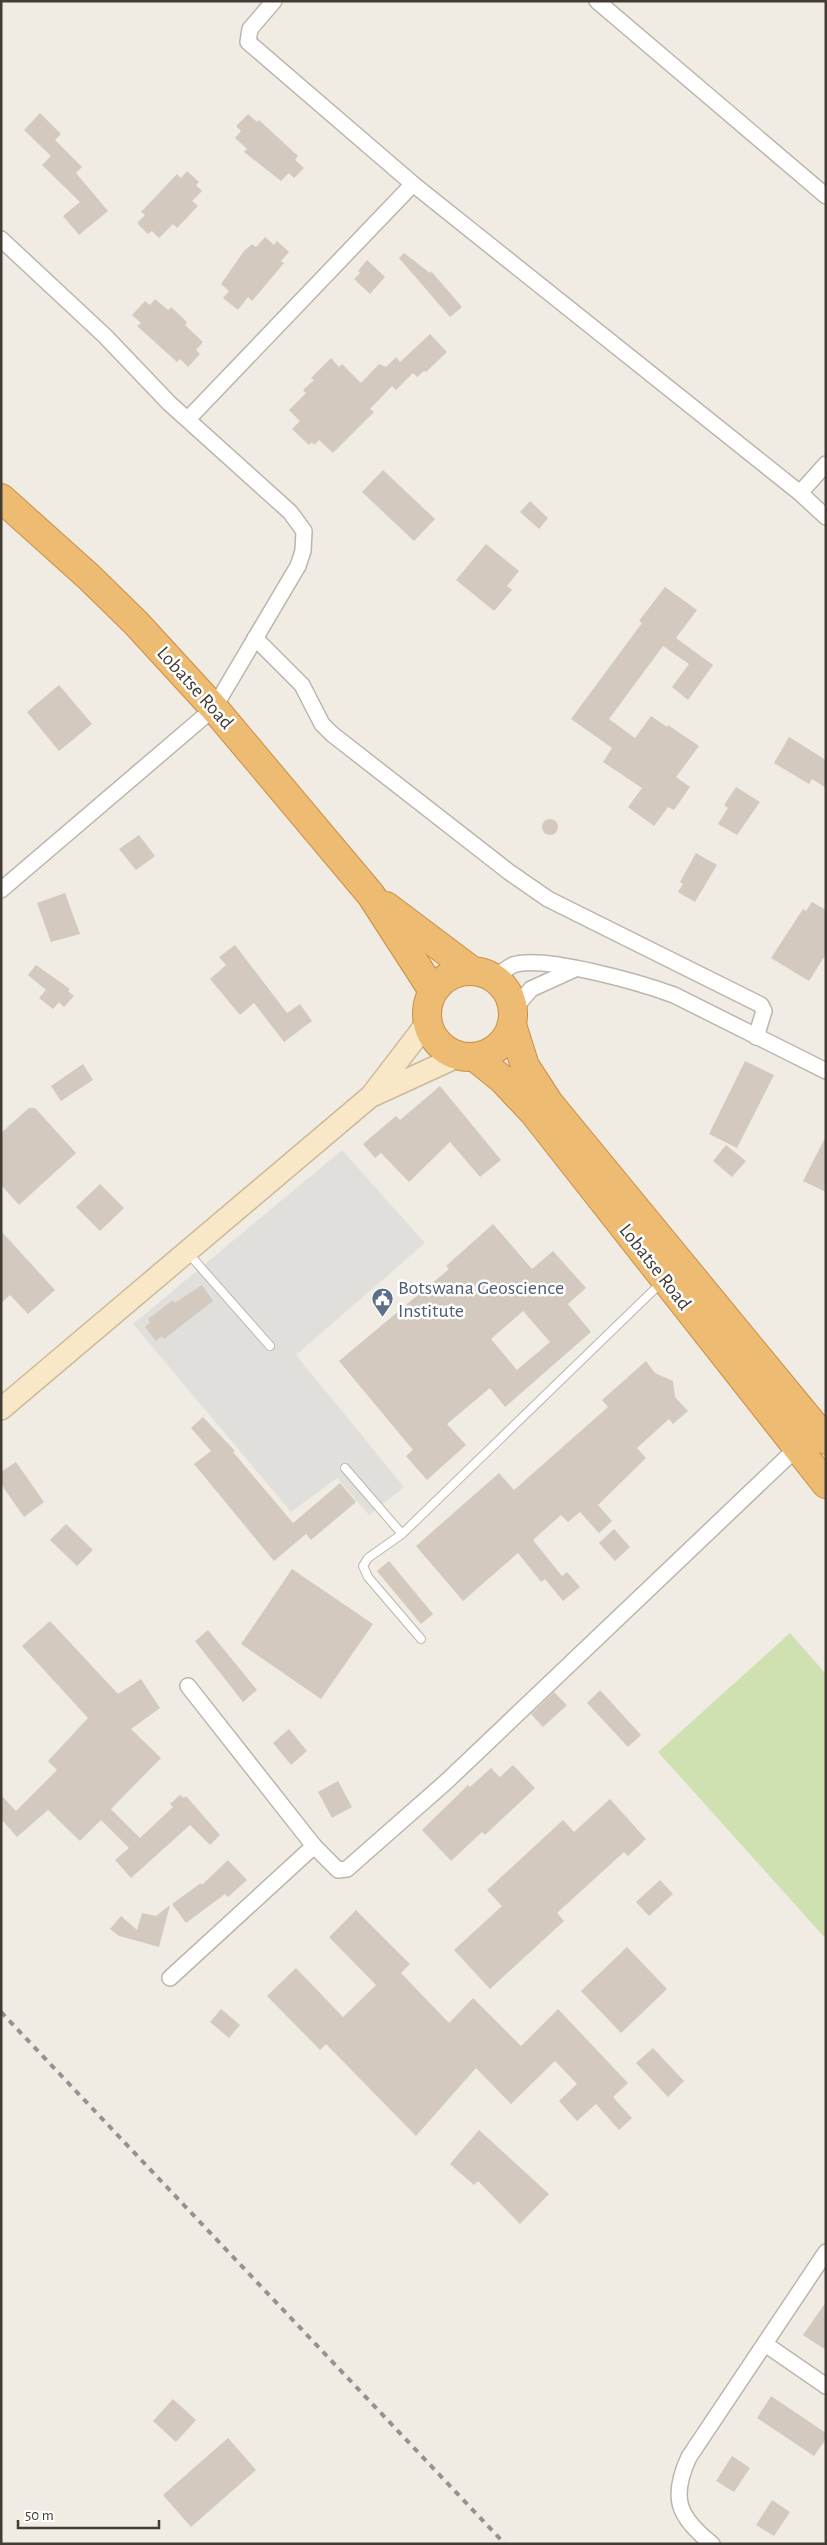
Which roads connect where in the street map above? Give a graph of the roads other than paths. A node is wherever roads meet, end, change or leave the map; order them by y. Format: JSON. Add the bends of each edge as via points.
{"nodes":[{"id":1,"x":274,"y":1,"type":"edge"},
{"id":2,"x":597,"y":1,"type":"edge"},
{"id":3,"x":413,"y":184,"type":"junction"},
{"id":4,"x":826,"y":196,"type":"edge"},
{"id":5,"x":1,"y":239,"type":"edge"},
{"id":6,"x":188,"y":419,"type":"junction"},
{"id":7,"x":826,"y":464,"type":"edge"},
{"id":8,"x":800,"y":493,"type":"junction"},
{"id":9,"x":1,"y":498,"type":"edge"},
{"id":10,"x":826,"y":517,"type":"edge"},
{"id":11,"x":255,"y":638,"type":"junction"},
{"id":12,"x":214,"y":708,"type":"junction"},
{"id":13,"x":1,"y":890,"type":"edge"},
{"id":14,"x":371,"y":895,"type":"junction"},
{"id":15,"x":575,"y":969,"type":"junction"},
{"id":16,"x":482,"y":974,"type":"junction"},
{"id":17,"x":433,"y":991,"type":"junction"},
{"id":18,"x":513,"y":1018,"type":"junction"},
{"id":19,"x":427,"y":1023,"type":"junction"},
{"id":20,"x":756,"y":1036,"type":"junction"},
{"id":21,"x":467,"y":1057,"type":"junction"},
{"id":22,"x":826,"y":1071,"type":"edge"},
{"id":23,"x":371,"y":1096,"type":"junction"},
{"id":24,"x":188,"y":1253,"type":"junction"},
{"id":25,"x":674,"y":1272,"type":"junction"},
{"id":26,"x":270,"y":1346,"type":"dead end"},
{"id":27,"x":1,"y":1409,"type":"edge"},
{"id":28,"x":822,"y":1435,"type":"edge"},
{"id":29,"x":796,"y":1448,"type":"junction"},
{"id":30,"x":345,"y":1468,"type":"dead end"},
{"id":31,"x":826,"y":1484,"type":"edge"},
{"id":32,"x":402,"y":1534,"type":"junction"},
{"id":33,"x":421,"y":1639,"type":"dead end"},
{"id":34,"x":188,"y":1686,"type":"dead end"},
{"id":35,"x":314,"y":1846,"type":"junction"},
{"id":36,"x":170,"y":1978,"type":"dead end"},
{"id":37,"x":826,"y":2252,"type":"edge"},
{"id":38,"x":765,"y":2344,"type":"junction"},
{"id":39,"x":826,"y":2386,"type":"edge"},
{"id":40,"x":712,"y":2544,"type":"edge"}],
"edges":[{"from":1,"to":3,"type":"street","via":[[250,29],[248,42]]},
{"from":2,"to":4,"type":"street"},
{"from":3,"to":6,"type":"street"},
{"from":3,"to":8,"type":"street"},
{"from":5,"to":6,"type":"street","via":[[106,336]]},
{"from":6,"to":11,"type":"street","via":[[290,512],[304,531],[298,566]]},
{"from":7,"to":8,"type":"street"},
{"from":8,"to":10,"type":"street"},
{"from":9,"to":12,"type":"highway","name":"Lobatse Road","via":[[136,623]]},
{"from":11,"to":12,"type":"street"},
{"from":11,"to":20,"type":"street","via":[[297,680],[322,724],[332,734],[521,881],[548,899],[761,1005],[764,1011]]},
{"from":12,"to":13,"type":"street"},
{"from":12,"to":14,"type":"highway","name":"Lobatse Road"},
{"from":14,"to":16,"type":"highway","name":"Lobatse Road"},
{"from":14,"to":17,"type":"highway","name":"Lobatse Road"},
{"from":15,"to":16,"type":"street","via":[[528,963]]},
{"from":15,"to":18,"type":"street","via":[[531,989]]},
{"from":15,"to":20,"type":"street","via":[[648,986]]},
{"from":16,"to":17,"type":"highway","via":[[456,973]]},
{"from":16,"to":18,"type":"highway","name":"Lobatse Road","via":[[507,991]]},
{"from":17,"to":19,"type":"highway","via":[[427,1006]]},
{"from":18,"to":21,"type":"highway","via":[[505,1041],[492,1052]]},
{"from":18,"to":25,"type":"highway","name":"Lobatse Road","via":[[525,1066]]},
{"from":19,"to":21,"type":"highway","name":"Lobatse Road","via":[[433,1038],[445,1050]]},
{"from":19,"to":23,"type":"main road"},
{"from":20,"to":22,"type":"street"},
{"from":21,"to":23,"type":"main road"},
{"from":21,"to":25,"type":"highway","name":"Lobatse Road","via":[[502,1079]]},
{"from":23,"to":24,"type":"main road"},
{"from":24,"to":26,"type":"lane"},
{"from":24,"to":27,"type":"main road"},
{"from":25,"to":28,"type":"highway","name":"Lobatse Road"},
{"from":25,"to":29,"type":"highway","name":"Lobatse Road"},
{"from":25,"to":32,"type":"lane"},
{"from":28,"to":29,"type":"street"},
{"from":29,"to":31,"type":"highway","name":"Lobatse Road"},
{"from":29,"to":35,"type":"street","via":[[447,1781],[353,1866],[338,1870]]},
{"from":30,"to":32,"type":"lane"},
{"from":32,"to":33,"type":"lane","via":[[368,1558],[363,1569]]},
{"from":34,"to":35,"type":"street"},
{"from":35,"to":36,"type":"street"},
{"from":37,"to":38,"type":"street"},
{"from":38,"to":39,"type":"street"},
{"from":38,"to":40,"type":"street","via":[[689,2457],[681,2474],[678,2504],[686,2520]]}]}
